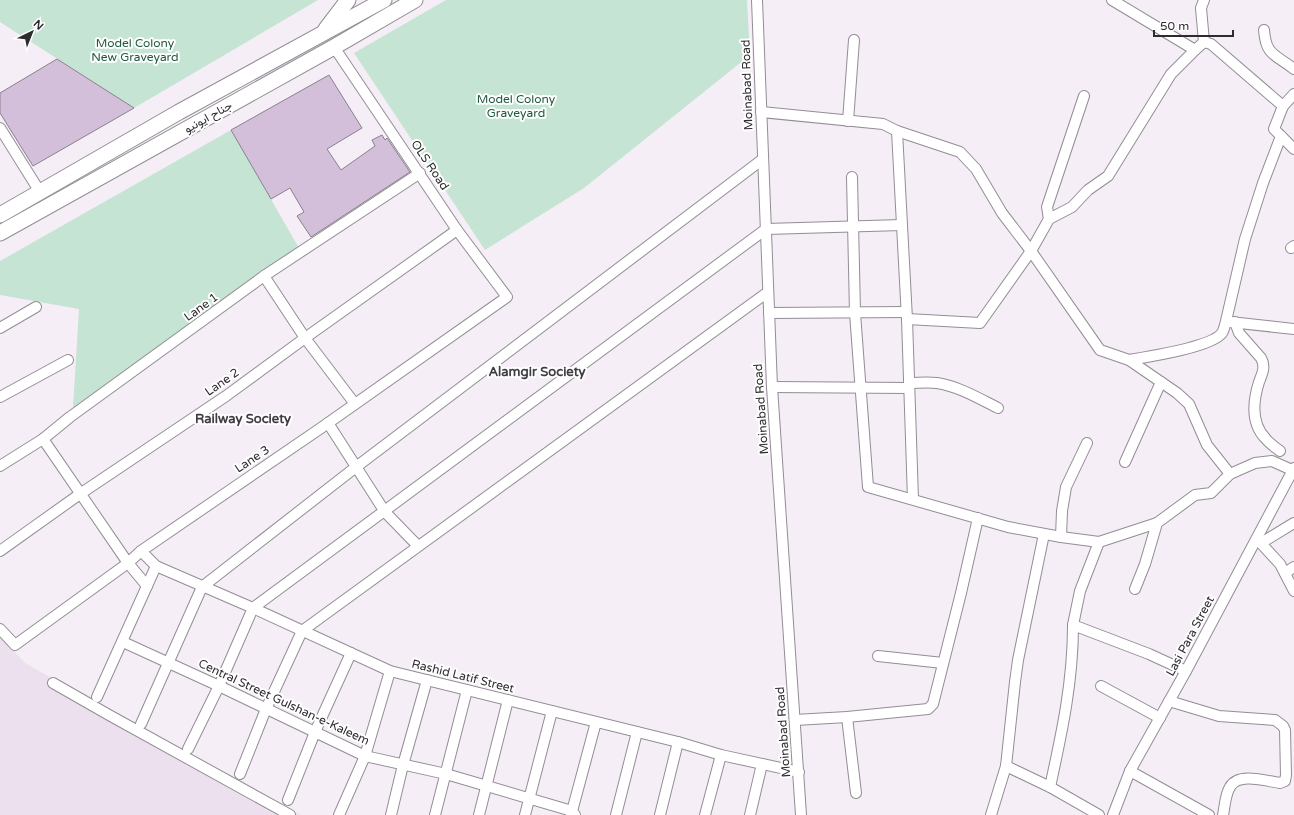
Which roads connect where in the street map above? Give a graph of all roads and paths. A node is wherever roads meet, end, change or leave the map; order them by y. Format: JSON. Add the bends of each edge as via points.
{"nodes":[{"id":1,"x":348,"y":0,"type":"edge"},
{"id":2,"x":384,"y":0,"type":"edge"},
{"id":3,"x":415,"y":0,"type":"edge"},
{"id":4,"x":757,"y":0,"type":"edge"},
{"id":5,"x":1112,"y":0,"type":"edge"},
{"id":6,"x":1204,"y":0,"type":"edge"},
{"id":7,"x":1264,"y":30,"type":"dead end"},
{"id":8,"x":322,"y":34,"type":"junction"},
{"id":9,"x":854,"y":40,"type":"dead end"},
{"id":10,"x":1204,"y":42,"type":"junction"},
{"id":11,"x":334,"y":47,"type":"junction"},
{"id":12,"x":1194,"y":50,"type":"junction"},
{"id":13,"x":1294,"y":69,"type":"edge"},
{"id":14,"x":1294,"y":94,"type":"edge"},
{"id":15,"x":1084,"y":96,"type":"dead end"},
{"id":16,"x":1283,"y":106,"type":"junction"},
{"id":17,"x":761,"y":112,"type":"junction"},
{"id":18,"x":848,"y":121,"type":"junction"},
{"id":19,"x":0,"y":128,"type":"edge"},
{"id":20,"x":897,"y":131,"type":"junction"},
{"id":21,"x":1282,"y":136,"type":"junction"},
{"id":22,"x":1294,"y":149,"type":"edge"},
{"id":23,"x":763,"y":159,"type":"junction"},
{"id":24,"x":420,"y":173,"type":"junction"},
{"id":25,"x":852,"y":177,"type":"dead end"},
{"id":26,"x":40,"y":192,"type":"junction"},
{"id":27,"x":0,"y":215,"type":"edge"},
{"id":28,"x":1049,"y":219,"type":"junction"},
{"id":29,"x":902,"y":225,"type":"junction"},
{"id":30,"x":853,"y":226,"type":"junction"},
{"id":31,"x":766,"y":229,"type":"junction"},
{"id":32,"x":457,"y":230,"type":"junction"},
{"id":33,"x":0,"y":233,"type":"edge"},
{"id":34,"x":1031,"y":251,"type":"junction"},
{"id":35,"x":264,"y":276,"type":"junction"},
{"id":36,"x":768,"y":292,"type":"junction"},
{"id":37,"x":507,"y":297,"type":"joint"},
{"id":38,"x":36,"y":306,"type":"dead end"},
{"id":39,"x":856,"y":313,"type":"junction"},
{"id":40,"x":769,"y":314,"type":"junction"},
{"id":41,"x":907,"y":316,"type":"junction"},
{"id":42,"x":1231,"y":322,"type":"junction"},
{"id":43,"x":0,"y":328,"type":"edge"},
{"id":44,"x":1294,"y":329,"type":"edge"},
{"id":45,"x":305,"y":338,"type":"junction"},
{"id":46,"x":68,"y":360,"type":"dead end"},
{"id":47,"x":1129,"y":360,"type":"junction"},
{"id":48,"x":1161,"y":382,"type":"junction"},
{"id":49,"x":909,"y":385,"type":"junction"},
{"id":50,"x":772,"y":387,"type":"junction"},
{"id":51,"x":861,"y":388,"type":"junction"},
{"id":52,"x":0,"y":397,"type":"edge"},
{"id":53,"x":356,"y":404,"type":"junction"},
{"id":54,"x":998,"y":408,"type":"dead end"},
{"id":55,"x":328,"y":423,"type":"junction"},
{"id":56,"x":43,"y":439,"type":"junction"},
{"id":57,"x":1087,"y":443,"type":"dead end"},
{"id":58,"x":1280,"y":451,"type":"dead end"},
{"id":59,"x":1125,"y":462,"type":"dead end"},
{"id":60,"x":0,"y":466,"type":"edge"},
{"id":61,"x":356,"y":467,"type":"junction"},
{"id":62,"x":1293,"y":469,"type":"edge"},
{"id":63,"x":1230,"y":474,"type":"junction"},
{"id":64,"x":80,"y":494,"type":"junction"},
{"id":65,"x":913,"y":499,"type":"junction"},
{"id":66,"x":385,"y":512,"type":"junction"},
{"id":67,"x":978,"y":518,"type":"junction"},
{"id":68,"x":1157,"y":523,"type":"junction"},
{"id":69,"x":1294,"y":523,"type":"edge"},
{"id":70,"x":1044,"y":534,"type":"junction"},
{"id":71,"x":1061,"y":537,"type":"junction"},
{"id":72,"x":1259,"y":541,"type":"junction"},
{"id":73,"x":1099,"y":542,"type":"junction"},
{"id":74,"x":418,"y":546,"type":"junction"},
{"id":75,"x":0,"y":551,"type":"edge"},
{"id":76,"x":141,"y":551,"type":"junction"},
{"id":77,"x":128,"y":563,"type":"junction"},
{"id":78,"x":156,"y":566,"type":"junction"},
{"id":79,"x":1294,"y":567,"type":"edge"},
{"id":80,"x":1285,"y":573,"type":"junction"},
{"id":81,"x":147,"y":586,"type":"junction"},
{"id":82,"x":202,"y":587,"type":"junction"},
{"id":83,"x":1135,"y":589,"type":"dead end"},
{"id":84,"x":1294,"y":591,"type":"edge"},
{"id":85,"x":253,"y":608,"type":"junction"},
{"id":86,"x":1073,"y":625,"type":"junction"},
{"id":87,"x":0,"y":629,"type":"edge"},
{"id":88,"x":302,"y":631,"type":"junction"},
{"id":89,"x":123,"y":642,"type":"junction"},
{"id":90,"x":351,"y":653,"type":"junction"},
{"id":91,"x":878,"y":656,"type":"dead end"},
{"id":92,"x":169,"y":663,"type":"junction"},
{"id":93,"x":943,"y":663,"type":"junction"},
{"id":94,"x":390,"y":671,"type":"junction"},
{"id":95,"x":1186,"y":671,"type":"junction"},
{"id":96,"x":427,"y":680,"type":"junction"},
{"id":97,"x":53,"y":683,"type":"dead end"},
{"id":98,"x":219,"y":686,"type":"junction"},
{"id":99,"x":1101,"y":686,"type":"dead end"},
{"id":100,"x":467,"y":690,"type":"junction"},
{"id":101,"x":97,"y":698,"type":"dead end"},
{"id":102,"x":508,"y":700,"type":"junction"},
{"id":103,"x":1169,"y":701,"type":"junction"},
{"id":104,"x":266,"y":708,"type":"junction"},
{"id":105,"x":552,"y":711,"type":"junction"},
{"id":106,"x":847,"y":717,"type":"junction"},
{"id":107,"x":1160,"y":718,"type":"junction"},
{"id":108,"x":795,"y":720,"type":"junction"},
{"id":109,"x":596,"y":722,"type":"junction"},
{"id":110,"x":141,"y":724,"type":"dead end"},
{"id":111,"x":315,"y":732,"type":"junction"},
{"id":112,"x":637,"y":732,"type":"junction"},
{"id":113,"x":678,"y":742,"type":"junction"},
{"id":114,"x":188,"y":749,"type":"dead end"},
{"id":115,"x":721,"y":755,"type":"junction"},
{"id":116,"x":365,"y":756,"type":"junction"},
{"id":117,"x":762,"y":764,"type":"junction"},
{"id":118,"x":403,"y":765,"type":"junction"},
{"id":119,"x":1006,"y":766,"type":"junction"},
{"id":120,"x":1130,"y":771,"type":"junction"},
{"id":121,"x":799,"y":772,"type":"junction"},
{"id":122,"x":240,"y":774,"type":"dead end"},
{"id":123,"x":446,"y":774,"type":"junction"},
{"id":124,"x":486,"y":786,"type":"junction"},
{"id":125,"x":1050,"y":787,"type":"junction"},
{"id":126,"x":856,"y":793,"type":"dead end"},
{"id":127,"x":530,"y":799,"type":"junction"},
{"id":128,"x":288,"y":800,"type":"dead end"},
{"id":129,"x":573,"y":814,"type":"edge"},
{"id":130,"x":290,"y":815,"type":"edge"},
{"id":131,"x":340,"y":815,"type":"edge"},
{"id":132,"x":391,"y":815,"type":"edge"},
{"id":133,"x":435,"y":815,"type":"edge"},
{"id":134,"x":479,"y":815,"type":"edge"},
{"id":135,"x":525,"y":815,"type":"edge"},
{"id":136,"x":616,"y":815,"type":"edge"},
{"id":137,"x":660,"y":815,"type":"edge"},
{"id":138,"x":705,"y":815,"type":"edge"},
{"id":139,"x":750,"y":815,"type":"edge"},
{"id":140,"x":801,"y":815,"type":"edge"},
{"id":141,"x":991,"y":815,"type":"edge"},
{"id":142,"x":1099,"y":815,"type":"edge"},
{"id":143,"x":1113,"y":815,"type":"edge"},
{"id":144,"x":1209,"y":815,"type":"edge"},
{"id":145,"x":1223,"y":815,"type":"edge"}],
"edges":[{"from":1,"to":8,"type":"highway"},
{"from":2,"to":8,"type":"highway","name":"جناح ایونیو"},
{"from":3,"to":11,"type":"highway","name":"جناح ایونیو"},
{"from":4,"to":17,"type":"street","name":"Moinabad Road"},
{"from":5,"to":12,"type":"street"},
{"from":6,"to":10,"type":"street","via":[[1201,8]]},
{"from":7,"to":13,"type":"street","via":[[1270,52]]},
{"from":8,"to":26,"type":"highway","name":"جناح ایونیو"},
{"from":9,"to":18,"type":"street"},
{"from":10,"to":12,"type":"street"},
{"from":10,"to":16,"type":"street","via":[[1211,44]]},
{"from":11,"to":24,"type":"street","name":"OLS Road"},
{"from":11,"to":33,"type":"highway","name":"جناح ایونیو"},
{"from":12,"to":28,"type":"street","via":[[1171,74],[1108,176],[1088,190],[1072,207]]},
{"from":14,"to":16,"type":"street"},
{"from":15,"to":28,"type":"street","via":[[1047,207]]},
{"from":16,"to":21,"type":"street","via":[[1274,129]]},
{"from":17,"to":18,"type":"street"},
{"from":17,"to":23,"type":"street","name":"Moinabad Road"},
{"from":18,"to":20,"type":"street","via":[[883,124]]},
{"from":19,"to":26,"type":"street"},
{"from":20,"to":29,"type":"street"},
{"from":20,"to":34,"type":"street","via":[[960,152],[976,169],[1002,213]]},
{"from":21,"to":22,"type":"street"},
{"from":21,"to":42,"type":"street","via":[[1262,183],[1245,240]]},
{"from":23,"to":31,"type":"street","name":"Moinabad Road"},
{"from":23,"to":61,"type":"street"},
{"from":24,"to":32,"type":"street","name":"OLS Road"},
{"from":24,"to":35,"type":"street","name":"Lane 1"},
{"from":25,"to":30,"type":"street"},
{"from":26,"to":27,"type":"highway","name":"جناح ایونیو"},
{"from":28,"to":34,"type":"street"},
{"from":29,"to":30,"type":"street"},
{"from":29,"to":41,"type":"street"},
{"from":30,"to":31,"type":"street"},
{"from":30,"to":39,"type":"street"},
{"from":31,"to":36,"type":"street","name":"Moinabad Road"},
{"from":31,"to":66,"type":"street"},
{"from":32,"to":37,"type":"street","name":"OLS Road"},
{"from":32,"to":45,"type":"street","name":"Lane 2"},
{"from":34,"to":41,"type":"street","via":[[980,323]]},
{"from":34,"to":47,"type":"street","via":[[1100,350]]},
{"from":35,"to":45,"type":"street"},
{"from":35,"to":56,"type":"street","name":"Lane 1"},
{"from":36,"to":40,"type":"street","name":"Moinabad Road"},
{"from":36,"to":74,"type":"street"},
{"from":37,"to":53,"type":"street","name":"Lane 3"},
{"from":38,"to":43,"type":"street"},
{"from":39,"to":40,"type":"street"},
{"from":39,"to":41,"type":"street"},
{"from":39,"to":51,"type":"street"},
{"from":40,"to":50,"type":"street","name":"Moinabad Road"},
{"from":41,"to":49,"type":"street"},
{"from":42,"to":44,"type":"street"},
{"from":42,"to":47,"type":"street","via":[[1216,339],[1186,349]]},
{"from":42,"to":58,"type":"street","via":[[1264,363],[1254,414],[1265,438]]},
{"from":45,"to":53,"type":"street"},
{"from":45,"to":64,"type":"street","name":"Lane 2","via":[[226,396]]},
{"from":46,"to":52,"type":"street"},
{"from":47,"to":48,"type":"street"},
{"from":48,"to":59,"type":"street"},
{"from":48,"to":63,"type":"street","via":[[1189,404],[1207,445]]},
{"from":49,"to":51,"type":"street"},
{"from":49,"to":54,"type":"street","via":[[946,385]]},
{"from":49,"to":65,"type":"street"},
{"from":50,"to":51,"type":"street"},
{"from":50,"to":108,"type":"street","name":"Moinabad Road"},
{"from":51,"to":65,"type":"street","via":[[868,487]]},
{"from":53,"to":55,"type":"street","name":"Lane 3"},
{"from":55,"to":61,"type":"street"},
{"from":55,"to":76,"type":"street","name":"Lane 3"},
{"from":56,"to":60,"type":"street","name":"Lane 1"},
{"from":56,"to":64,"type":"street"},
{"from":57,"to":71,"type":"street","via":[[1066,487]]},
{"from":61,"to":66,"type":"street"},
{"from":61,"to":82,"type":"street"},
{"from":62,"to":63,"type":"street","via":[[1272,461],[1255,463]]},
{"from":62,"to":72,"type":"street","name":"Lasi Para Street"},
{"from":63,"to":68,"type":"street","via":[[1211,493],[1195,495]]},
{"from":64,"to":75,"type":"street","name":"Lane 2"},
{"from":64,"to":77,"type":"street"},
{"from":65,"to":67,"type":"street"},
{"from":66,"to":74,"type":"street"},
{"from":66,"to":85,"type":"street"},
{"from":67,"to":70,"type":"street"},
{"from":67,"to":93,"type":"street"},
{"from":68,"to":73,"type":"street"},
{"from":68,"to":83,"type":"street"},
{"from":69,"to":72,"type":"street"},
{"from":70,"to":71,"type":"street"},
{"from":70,"to":119,"type":"street","via":[[1017,668]]},
{"from":71,"to":73,"type":"street"},
{"from":72,"to":80,"type":"street"},
{"from":72,"to":95,"type":"street","name":"Lasi Para Street"},
{"from":73,"to":86,"type":"street","via":[[1080,591]]},
{"from":74,"to":88,"type":"street"},
{"from":76,"to":77,"type":"street","name":"Lane 3"},
{"from":76,"to":78,"type":"street","name":"Rashid Latif Street"},
{"from":77,"to":81,"type":"street"},
{"from":77,"to":87,"type":"street","name":"Lane 3","via":[[14,645]]},
{"from":78,"to":81,"type":"street"},
{"from":78,"to":82,"type":"street","name":"Rashid Latif Street"},
{"from":79,"to":80,"type":"street"},
{"from":80,"to":84,"type":"street"},
{"from":81,"to":89,"type":"street"},
{"from":82,"to":85,"type":"street","name":"Rashid Latif Street"},
{"from":82,"to":92,"type":"street"},
{"from":85,"to":88,"type":"street","name":"Rashid Latif Street"},
{"from":85,"to":98,"type":"street"},
{"from":86,"to":95,"type":"street","via":[[1150,654]]},
{"from":86,"to":125,"type":"street","via":[[1070,689]]},
{"from":88,"to":90,"type":"street","name":"Rashid Latif Street"},
{"from":88,"to":104,"type":"street"},
{"from":89,"to":92,"type":"street","name":"Central Street Gulshan-e-Kaleem"},
{"from":89,"to":101,"type":"street"},
{"from":90,"to":94,"type":"street","name":"Rashid Latif Street"},
{"from":90,"to":111,"type":"street"},
{"from":91,"to":93,"type":"street"},
{"from":92,"to":98,"type":"street","name":"Central Street Gulshan-e-Kaleem"},
{"from":92,"to":110,"type":"street"},
{"from":93,"to":106,"type":"street","via":[[931,707],[928,709]]},
{"from":94,"to":96,"type":"street","name":"Rashid Latif Street"},
{"from":94,"to":116,"type":"street"},
{"from":95,"to":103,"type":"street","name":"Lasi Para Street"},
{"from":96,"to":100,"type":"street","name":"Rashid Latif Street"},
{"from":96,"to":118,"type":"street"},
{"from":97,"to":130,"type":"street"},
{"from":98,"to":104,"type":"street","name":"Central Street Gulshan-e-Kaleem"},
{"from":98,"to":114,"type":"street"},
{"from":99,"to":107,"type":"street"},
{"from":100,"to":102,"type":"street","name":"Rashid Latif Street"},
{"from":100,"to":123,"type":"street"},
{"from":102,"to":105,"type":"street","name":"Rashid Latif Street"},
{"from":102,"to":124,"type":"street"},
{"from":103,"to":107,"type":"street","name":"Lasi Para Street"},
{"from":103,"to":145,"type":"street","via":[[1219,716],[1275,720],[1283,726],[1285,781],[1280,783],[1243,778],[1237,780],[1230,787]]},
{"from":104,"to":111,"type":"street","name":"Central Street Gulshan-e-Kaleem"},
{"from":104,"to":122,"type":"street"},
{"from":105,"to":109,"type":"street","name":"Rashid Latif Street"},
{"from":105,"to":127,"type":"street"},
{"from":106,"to":108,"type":"street"},
{"from":106,"to":126,"type":"street"},
{"from":107,"to":120,"type":"street","name":"Lasi Para Street"},
{"from":108,"to":121,"type":"street","name":"Moinabad Road"},
{"from":109,"to":112,"type":"street","name":"Rashid Latif Street"},
{"from":109,"to":129,"type":"street"},
{"from":111,"to":116,"type":"street","name":"Central Street Gulshan-e-Kaleem"},
{"from":111,"to":128,"type":"street"},
{"from":112,"to":113,"type":"street","name":"Rashid Latif Street"},
{"from":112,"to":136,"type":"street"},
{"from":113,"to":115,"type":"street","name":"Rashid Latif Street"},
{"from":113,"to":137,"type":"street"},
{"from":115,"to":117,"type":"street","name":"Rashid Latif Street"},
{"from":115,"to":138,"type":"street"},
{"from":116,"to":118,"type":"street","name":"Central Street Gulshan-e-Kaleem"},
{"from":116,"to":131,"type":"street"},
{"from":117,"to":121,"type":"street","name":"Rashid Latif Street"},
{"from":117,"to":139,"type":"street"},
{"from":118,"to":123,"type":"street","name":"Central Street Gulshan-e-Kaleem"},
{"from":118,"to":132,"type":"street"},
{"from":119,"to":125,"type":"street"},
{"from":119,"to":141,"type":"street"},
{"from":120,"to":143,"type":"street","name":"Lasi Para Street"},
{"from":120,"to":144,"type":"street"},
{"from":121,"to":140,"type":"street","name":"Moinabad Road"},
{"from":123,"to":124,"type":"street","name":"Central Street Gulshan-e-Kaleem"},
{"from":123,"to":133,"type":"street"},
{"from":124,"to":127,"type":"street","name":"Central Street Gulshan-e-Kaleem"},
{"from":124,"to":134,"type":"street"},
{"from":125,"to":142,"type":"street"},
{"from":127,"to":129,"type":"street","name":"Central Street Gulshan-e-Kaleem"},
{"from":127,"to":135,"type":"street"}]}
